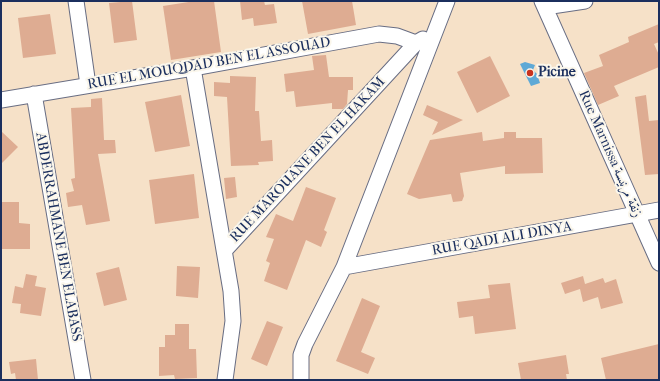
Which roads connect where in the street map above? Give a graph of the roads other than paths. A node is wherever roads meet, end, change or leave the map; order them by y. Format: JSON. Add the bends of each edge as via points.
{"nodes":[{"id":1,"x":76,"y":1,"type":"edge"},
{"id":2,"x":447,"y":1,"type":"edge"},
{"id":3,"x":585,"y":1,"type":"edge"},
{"id":4,"x":543,"y":4,"type":"edge"},
{"id":5,"x":434,"y":32,"type":"junction"},
{"id":6,"x":416,"y":44,"type":"junction"},
{"id":7,"x":193,"y":68,"type":"junction"},
{"id":8,"x":88,"y":85,"type":"junction"},
{"id":9,"x":34,"y":94,"type":"junction"},
{"id":10,"x":1,"y":100,"type":"edge"},
{"id":11,"x":659,"y":210,"type":"edge"},
{"id":12,"x":637,"y":215,"type":"junction"},
{"id":13,"x":225,"y":250,"type":"junction"},
{"id":14,"x":659,"y":263,"type":"edge"},
{"id":15,"x":344,"y":266,"type":"junction"},
{"id":16,"x":83,"y":380,"type":"edge"},
{"id":17,"x":224,"y":380,"type":"edge"},
{"id":18,"x":301,"y":380,"type":"edge"}],
"edges":[{"from":1,"to":8,"type":"street"},
{"from":2,"to":5,"type":"street"},
{"from":3,"to":4,"type":"street"},
{"from":4,"to":12,"type":"street","name":"Rue Marnissa زنقة مرنيسة"},
{"from":5,"to":6,"type":"street","name":"RUE MAROUANE BEN EL HAKAM"},
{"from":5,"to":15,"type":"street"},
{"from":6,"to":7,"type":"street","name":"RUE EL MOUQDAD BEN EL ASSOUAD","via":[[397,36],[379,34]]},
{"from":6,"to":13,"type":"street","name":"RUE MAROUANE BEN EL HAKAM"},
{"from":7,"to":8,"type":"street","name":"RUE EL MOUQDAD BEN EL ASSOUAD"},
{"from":7,"to":13,"type":"street"},
{"from":8,"to":9,"type":"street","name":"RUE EL MOUQDAD BEN EL ASSOUAD"},
{"from":9,"to":10,"type":"street","name":"RUE EL MOUQDAD BEN EL ASSOUAD"},
{"from":9,"to":16,"type":"street","name":"ABDERRAHMANE BEN ELABASS"},
{"from":11,"to":12,"type":"street","name":"RUE QADI ALI DINYA"},
{"from":12,"to":14,"type":"street","name":"Rue Marnissa زنقة مرنيسة"},
{"from":12,"to":15,"type":"street","name":"RUE QADI ALI DINYA"},
{"from":13,"to":17,"type":"street","name":"RUE MAROUANE BEN EL HAKAM","via":[[233,321]]},
{"from":15,"to":18,"type":"street","via":[[305,344],[301,355]]}]}
